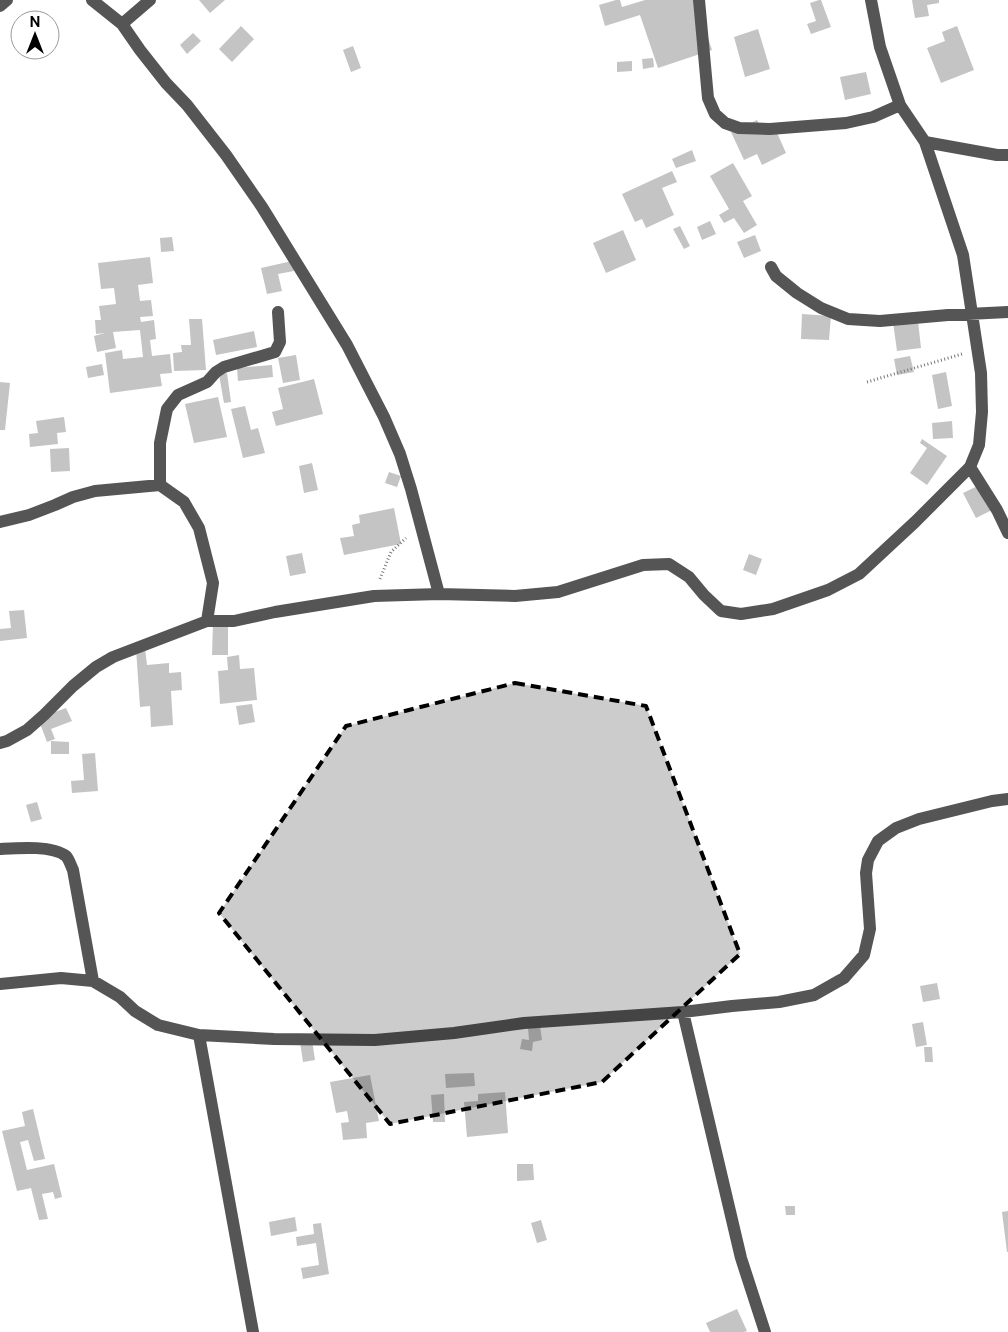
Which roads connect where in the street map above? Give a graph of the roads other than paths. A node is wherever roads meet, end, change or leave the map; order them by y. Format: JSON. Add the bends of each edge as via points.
{"nodes":[{"id":1,"x":7,"y":0,"type":"edge"},
{"id":2,"x":92,"y":0,"type":"edge"},
{"id":3,"x":150,"y":0,"type":"edge"},
{"id":4,"x":699,"y":0,"type":"edge"},
{"id":5,"x":871,"y":0,"type":"edge"},
{"id":6,"x":0,"y":6,"type":"edge"},
{"id":7,"x":122,"y":24,"type":"junction"},
{"id":8,"x":900,"y":104,"type":"junction"},
{"id":9,"x":925,"y":142,"type":"junction"},
{"id":10,"x":1008,"y":155,"type":"edge"},
{"id":11,"x":771,"y":267,"type":"dead end"},
{"id":12,"x":278,"y":312,"type":"dead end"},
{"id":13,"x":1008,"y":312,"type":"edge"},
{"id":14,"x":971,"y":314,"type":"junction"},
{"id":15,"x":970,"y":467,"type":"junction"},
{"id":16,"x":160,"y":485,"type":"junction"},
{"id":17,"x":0,"y":522,"type":"edge"},
{"id":18,"x":1008,"y":533,"type":"edge"},
{"id":19,"x":439,"y":594,"type":"junction"},
{"id":20,"x":207,"y":621,"type":"junction"},
{"id":21,"x":0,"y":743,"type":"edge"},
{"id":22,"x":1008,"y":798,"type":"edge"},
{"id":23,"x":0,"y":849,"type":"edge"},
{"id":24,"x":93,"y":981,"type":"junction"},
{"id":25,"x":0,"y":984,"type":"edge"},
{"id":26,"x":683,"y":1012,"type":"junction"},
{"id":27,"x":199,"y":1035,"type":"junction"},
{"id":28,"x":253,"y":1332,"type":"edge"},
{"id":29,"x":765,"y":1332,"type":"edge"}],
"edges":[{"from":1,"to":6,"type":"street"},
{"from":2,"to":7,"type":"street"},
{"from":3,"to":7,"type":"street"},
{"from":4,"to":8,"type":"street","via":[[708,98],[715,114],[725,124],[770,129],[846,124],[873,117]]},
{"from":5,"to":8,"type":"street","via":[[880,47]]},
{"from":7,"to":19,"type":"street","via":[[145,57],[226,155],[347,345],[384,417],[412,489]]},
{"from":8,"to":9,"type":"street"},
{"from":9,"to":10,"type":"street"},
{"from":9,"to":14,"type":"street","via":[[963,255]]},
{"from":11,"to":14,"type":"street","via":[[776,276],[797,293],[820,308],[848,319],[880,321]]},
{"from":12,"to":16,"type":"street","via":[[280,342],[275,352],[224,367],[207,382],[178,395],[167,409],[160,443]]},
{"from":13,"to":14,"type":"street"},
{"from":14,"to":15,"type":"street","via":[[981,373],[982,412],[979,445]]},
{"from":15,"to":18,"type":"street"},
{"from":15,"to":19,"type":"street","via":[[859,574],[828,590],[773,609],[741,614],[721,611],[689,577],[669,564],[643,566],[558,592],[515,596]]},
{"from":16,"to":17,"type":"street","via":[[94,491]]},
{"from":16,"to":20,"type":"street","via":[[184,502],[199,528],[213,582]]},
{"from":19,"to":20,"type":"street","via":[[374,596],[234,621]]},
{"from":20,"to":21,"type":"street","via":[[96,667],[27,730]]},
{"from":22,"to":26,"type":"street","via":[[919,819],[896,828],[878,841],[868,860],[866,873],[870,929],[864,955],[844,978],[814,995]]},
{"from":23,"to":24,"type":"street","via":[[38,848],[53,850],[66,857],[73,870]]},
{"from":24,"to":25,"type":"street","via":[[61,978]]},
{"from":24,"to":27,"type":"street","via":[[158,1025]]},
{"from":26,"to":27,"type":"street","via":[[524,1023],[375,1040]]},
{"from":26,"to":29,"type":"street","via":[[741,1258]]},
{"from":27,"to":28,"type":"street"}]}
